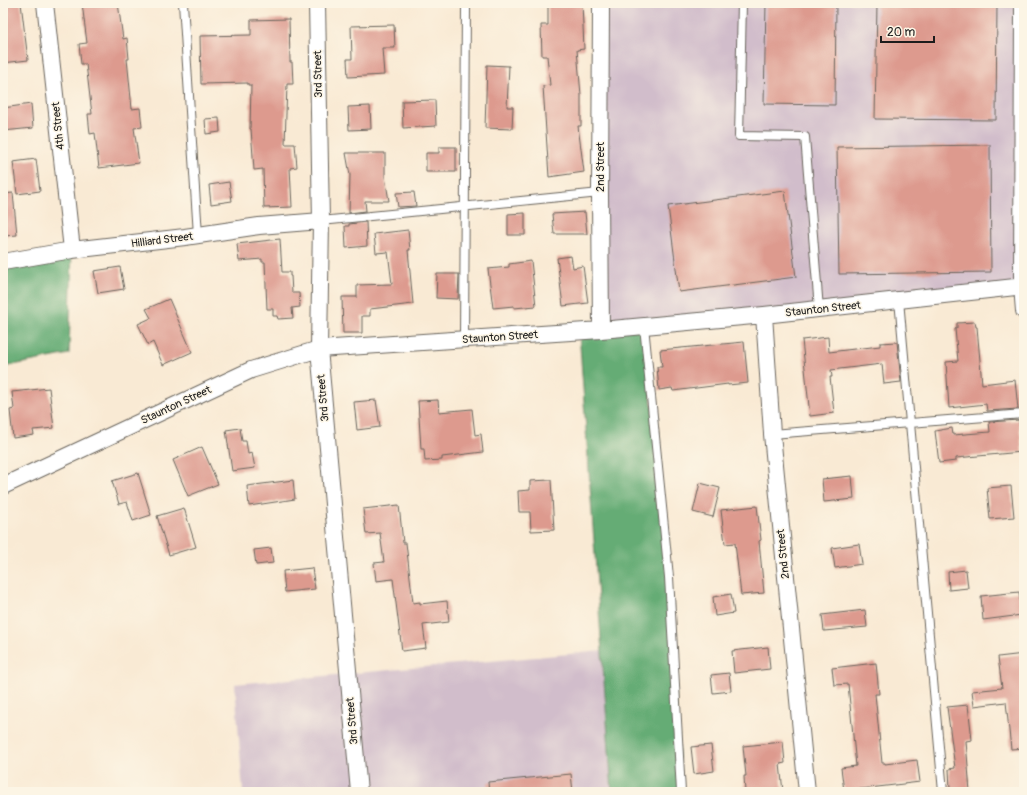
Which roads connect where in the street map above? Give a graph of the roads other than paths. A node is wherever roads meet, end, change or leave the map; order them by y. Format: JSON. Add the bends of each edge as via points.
{"nodes":[{"id":1,"x":45,"y":3,"type":"edge"},
{"id":2,"x":183,"y":3,"type":"edge"},
{"id":3,"x":317,"y":3,"type":"edge"},
{"id":4,"x":466,"y":3,"type":"edge"},
{"id":5,"x":601,"y":3,"type":"edge"},
{"id":6,"x":742,"y":3,"type":"edge"},
{"id":7,"x":1023,"y":3,"type":"edge"},
{"id":8,"x":1023,"y":135,"type":"edge"},
{"id":9,"x":600,"y":193,"type":"junction"},
{"id":10,"x":464,"y":206,"type":"junction"},
{"id":11,"x":321,"y":221,"type":"junction"},
{"id":12,"x":198,"y":235,"type":"junction"},
{"id":13,"x":72,"y":250,"type":"junction"},
{"id":14,"x":3,"y":262,"type":"edge"},
{"id":15,"x":1023,"y":286,"type":"edge"},
{"id":16,"x":899,"y":300,"type":"junction"},
{"id":17,"x":819,"y":309,"type":"junction"},
{"id":18,"x":1024,"y":311,"type":"edge"},
{"id":19,"x":764,"y":315,"type":"junction"},
{"id":20,"x":644,"y":326,"type":"junction"},
{"id":21,"x":601,"y":330,"type":"junction"},
{"id":22,"x":464,"y":340,"type":"junction"},
{"id":23,"x":319,"y":349,"type":"junction"},
{"id":24,"x":1024,"y":414,"type":"edge"},
{"id":25,"x":910,"y":423,"type":"junction"},
{"id":26,"x":772,"y":434,"type":"junction"},
{"id":27,"x":3,"y":486,"type":"edge"},
{"id":28,"x":359,"y":792,"type":"edge"},
{"id":29,"x":682,"y":792,"type":"edge"},
{"id":30,"x":807,"y":792,"type":"edge"},
{"id":31,"x":943,"y":792,"type":"edge"}],
"edges":[{"from":1,"to":13,"type":"street","name":"4th Street"},
{"from":2,"to":12,"type":"lane"},
{"from":3,"to":11,"type":"street","name":"3rd Street"},
{"from":4,"to":10,"type":"lane"},
{"from":5,"to":9,"type":"street","name":"2nd Street"},
{"from":6,"to":17,"type":"lane","via":[[739,136],[805,137]]},
{"from":7,"to":8,"type":"street"},
{"from":8,"to":15,"type":"street"},
{"from":9,"to":10,"type":"lane"},
{"from":9,"to":21,"type":"street","name":"2nd Street"},
{"from":10,"to":11,"type":"lane"},
{"from":10,"to":22,"type":"lane"},
{"from":11,"to":12,"type":"street","name":"Hilliard Street","via":[[259,226]]},
{"from":11,"to":23,"type":"street","name":"3rd Street"},
{"from":12,"to":13,"type":"street","name":"Hilliard Street"},
{"from":13,"to":14,"type":"street","name":"Hilliard Street"},
{"from":15,"to":16,"type":"street","name":"Staunton Street"},
{"from":15,"to":18,"type":"street"},
{"from":16,"to":17,"type":"street","name":"Staunton Street"},
{"from":16,"to":25,"type":"lane"},
{"from":17,"to":19,"type":"street","name":"Staunton Street"},
{"from":19,"to":20,"type":"street","name":"Staunton Street"},
{"from":19,"to":26,"type":"street","name":"2nd Street"},
{"from":20,"to":21,"type":"street","name":"Staunton Street"},
{"from":20,"to":29,"type":"lane","via":[[669,577]]},
{"from":21,"to":22,"type":"street","name":"Staunton Street"},
{"from":22,"to":23,"type":"street","name":"Staunton Street"},
{"from":23,"to":27,"type":"street","name":"Staunton Street","via":[[251,370]]},
{"from":23,"to":28,"type":"street","name":"3rd Street"},
{"from":24,"to":25,"type":"lane"},
{"from":25,"to":26,"type":"lane"},
{"from":25,"to":31,"type":"lane"},
{"from":26,"to":30,"type":"street","name":"2nd Street"}]}
